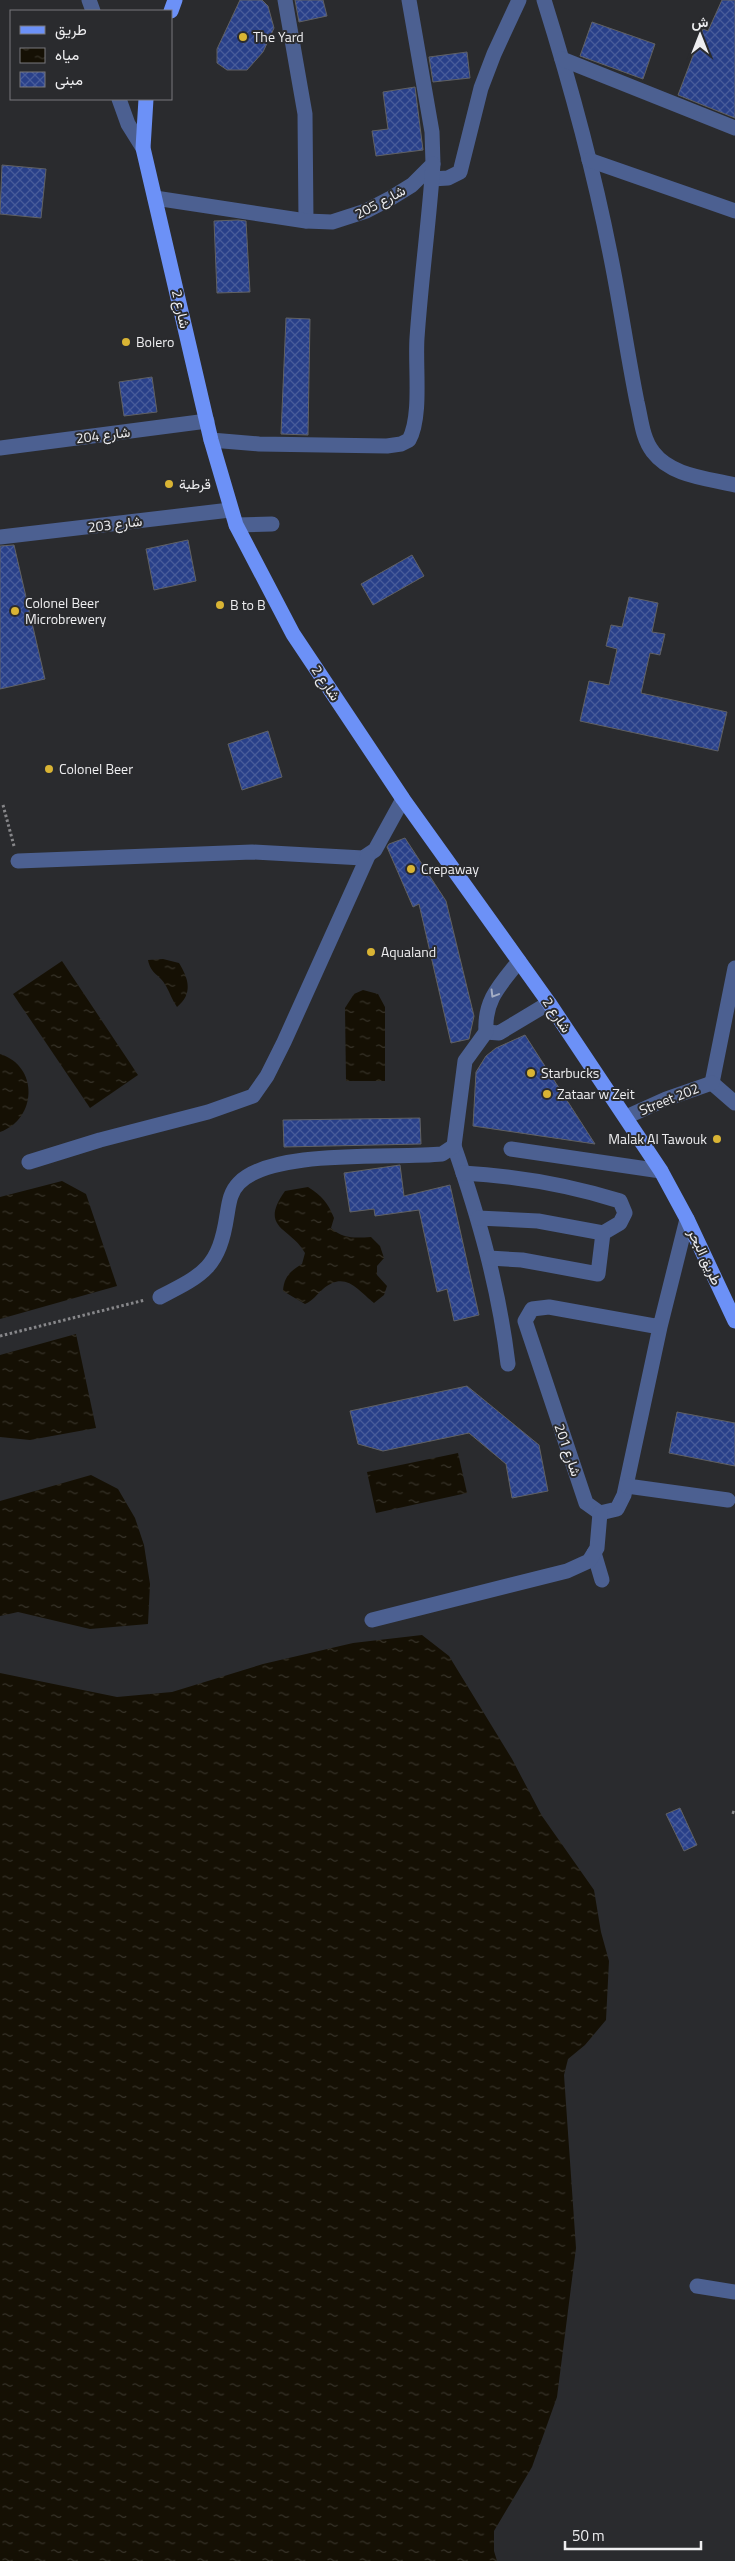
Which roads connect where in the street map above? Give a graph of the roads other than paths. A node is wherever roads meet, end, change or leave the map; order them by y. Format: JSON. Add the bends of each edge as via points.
{"nodes":[{"id":1,"x":285,"y":0,"type":"edge"},
{"id":2,"x":409,"y":0,"type":"edge"},
{"id":3,"x":519,"y":0,"type":"edge"},
{"id":4,"x":544,"y":0,"type":"edge"},
{"id":5,"x":562,"y":59,"type":"junction"},
{"id":6,"x":119,"y":100,"type":"edge"},
{"id":7,"x":146,"y":100,"type":"edge"},
{"id":8,"x":735,"y":128,"type":"edge"},
{"id":9,"x":143,"y":148,"type":"junction"},
{"id":10,"x":589,"y":160,"type":"junction"},
{"id":11,"x":432,"y":171,"type":"junction"},
{"id":12,"x":155,"y":198,"type":"junction"},
{"id":13,"x":735,"y":211,"type":"edge"},
{"id":14,"x":306,"y":221,"type":"junction"},
{"id":15,"x":207,"y":420,"type":"junction"},
{"id":16,"x":211,"y":440,"type":"junction"},
{"id":17,"x":0,"y":448,"type":"edge"},
{"id":18,"x":735,"y":485,"type":"edge"},
{"id":19,"x":230,"y":510,"type":"junction"},
{"id":20,"x":272,"y":524,"type":"dead end"},
{"id":21,"x":236,"y":525,"type":"junction"},
{"id":22,"x":0,"y":538,"type":"edge"},
{"id":23,"x":403,"y":799,"type":"junction"},
{"id":24,"x":368,"y":856,"type":"junction"},
{"id":25,"x":18,"y":860,"type":"road end"},
{"id":26,"x":519,"y":961,"type":"junction"},
{"id":27,"x":735,"y":968,"type":"edge"},
{"id":28,"x":549,"y":1003,"type":"junction"},
{"id":29,"x":486,"y":1032,"type":"junction"},
{"id":30,"x":712,"y":1082,"type":"junction"},
{"id":31,"x":735,"y":1103,"type":"edge"},
{"id":32,"x":626,"y":1117,"type":"junction"},
{"id":33,"x":454,"y":1146,"type":"junction"},
{"id":34,"x":511,"y":1149,"type":"dead end"},
{"id":35,"x":29,"y":1162,"type":"dead end"},
{"id":36,"x":661,"y":1172,"type":"junction"},
{"id":37,"x":464,"y":1173,"type":"junction"},
{"id":38,"x":674,"y":1195,"type":"joint"},
{"id":39,"x":478,"y":1218,"type":"junction"},
{"id":40,"x":687,"y":1219,"type":"junction"},
{"id":41,"x":604,"y":1233,"type":"junction"},
{"id":42,"x":490,"y":1258,"type":"junction"},
{"id":43,"x":160,"y":1297,"type":"road end"},
{"id":44,"x":735,"y":1321,"type":"edge"},
{"id":45,"x":660,"y":1327,"type":"junction"},
{"id":46,"x":508,"y":1364,"type":"dead end"},
{"id":47,"x":627,"y":1486,"type":"junction"},
{"id":48,"x":728,"y":1500,"type":"dead end"},
{"id":49,"x":600,"y":1513,"type":"junction"},
{"id":50,"x":594,"y":1553,"type":"junction"},
{"id":51,"x":602,"y":1580,"type":"dead end"},
{"id":52,"x":372,"y":1620,"type":"dead end"},
{"id":53,"x":697,"y":2286,"type":"dead end"},
{"id":54,"x":735,"y":2292,"type":"edge"}],
"edges":[{"from":1,"to":14,"type":"street","via":[[305,114]]},
{"from":2,"to":11,"type":"street","via":[[432,132]]},
{"from":3,"to":11,"type":"street","via":[[482,88],[460,172],[448,178]]},
{"from":4,"to":5,"type":"street"},
{"from":5,"to":8,"type":"street"},
{"from":5,"to":10,"type":"street"},
{"from":6,"to":9,"type":"street","via":[[128,124]]},
{"from":7,"to":9,"type":"main road","name":"شارع 2"},
{"from":9,"to":12,"type":"main road","name":"شارع 2"},
{"from":10,"to":13,"type":"street"},
{"from":10,"to":18,"type":"street","via":[[644,435],[657,457],[674,470]]},
{"from":11,"to":14,"type":"street","name":"شارع 205","via":[[366,211],[332,222]]},
{"from":11,"to":16,"type":"street","via":[[417,339],[415,409],[409,440],[387,446]]},
{"from":12,"to":14,"type":"street","name":"شارع 205"},
{"from":12,"to":15,"type":"main road","name":"شارع 2"},
{"from":15,"to":16,"type":"main road","name":"شارع 2"},
{"from":15,"to":17,"type":"street","name":"شارع 204"},
{"from":16,"to":19,"type":"main road","name":"شارع 2"},
{"from":19,"to":21,"type":"main road","name":"شارع 2"},
{"from":19,"to":22,"type":"street","name":"شارع 203"},
{"from":20,"to":21,"type":"street"},
{"from":21,"to":23,"type":"main road","name":"شارع 2","via":[[293,634]]},
{"from":23,"to":24,"type":"street","via":[[375,850]]},
{"from":23,"to":26,"type":"main road","name":"شارع 2"},
{"from":24,"to":25,"type":"street","via":[[252,852]]},
{"from":24,"to":35,"type":"street","via":[[284,1042],[253,1096],[208,1112]]},
{"from":26,"to":28,"type":"main road","name":"شارع 2"},
{"from":26,"to":29,"type":"street","one_way":true,"via":[[491,999],[485,1016]]},
{"from":27,"to":30,"type":"street"},
{"from":28,"to":29,"type":"street","via":[[499,1033]]},
{"from":28,"to":32,"type":"main road","name":"شارع 2"},
{"from":29,"to":33,"type":"street","via":[[465,1060]]},
{"from":30,"to":31,"type":"street"},
{"from":30,"to":32,"type":"street","name":"Street 202"},
{"from":32,"to":36,"type":"main road","name":"شارع 2"},
{"from":33,"to":37,"type":"street"},
{"from":33,"to":43,"type":"street","via":[[442,1154],[304,1160],[260,1170],[234,1190],[224,1239],[214,1259],[197,1277]]},
{"from":34,"to":36,"type":"street"},
{"from":36,"to":38,"type":"main road","name":"شارع 2"},
{"from":37,"to":39,"type":"street"},
{"from":37,"to":41,"type":"street","via":[[541,1182],[620,1201],[626,1213],[620,1223]]},
{"from":38,"to":40,"type":"main road","name":"طريق البحر"},
{"from":39,"to":41,"type":"street","via":[[538,1221]]},
{"from":39,"to":42,"type":"street"},
{"from":40,"to":44,"type":"main road","name":"طريق البحر"},
{"from":40,"to":45,"type":"street"},
{"from":41,"to":42,"type":"street","via":[[598,1274],[522,1260]]},
{"from":42,"to":46,"type":"street"},
{"from":45,"to":47,"type":"street"},
{"from":45,"to":49,"type":"street","name":"شارع 201","via":[[549,1307],[532,1309],[525,1321],[586,1503]]},
{"from":47,"to":48,"type":"street"},
{"from":47,"to":49,"type":"street","via":[[617,1509]]},
{"from":49,"to":50,"type":"street"},
{"from":50,"to":51,"type":"street"},
{"from":50,"to":52,"type":"street","via":[[589,1560],[567,1571]]},
{"from":53,"to":54,"type":"street"}]}
